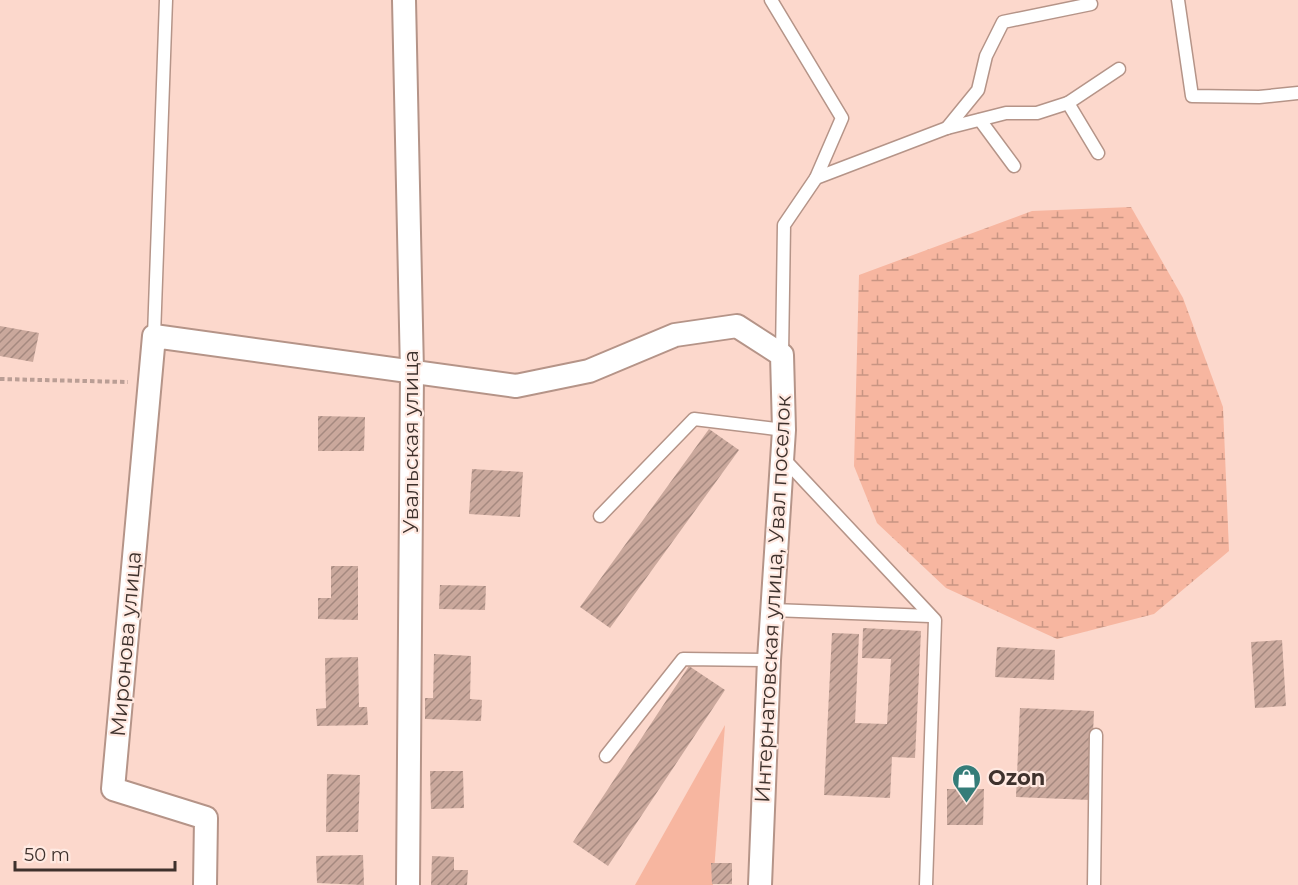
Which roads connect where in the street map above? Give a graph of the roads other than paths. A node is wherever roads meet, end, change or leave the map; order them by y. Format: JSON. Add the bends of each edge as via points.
{"nodes":[{"id":1,"x":166,"y":0,"type":"edge"},
{"id":2,"x":404,"y":0,"type":"edge"},
{"id":3,"x":771,"y":0,"type":"edge"},
{"id":4,"x":1178,"y":0,"type":"edge"},
{"id":5,"x":1091,"y":4,"type":"dead end"},
{"id":6,"x":1119,"y":69,"type":"dead end"},
{"id":7,"x":1298,"y":93,"type":"edge"},
{"id":8,"x":1068,"y":103,"type":"junction"},
{"id":9,"x":980,"y":120,"type":"junction"},
{"id":10,"x":947,"y":128,"type":"junction"},
{"id":11,"x":1098,"y":153,"type":"dead end"},
{"id":12,"x":1014,"y":166,"type":"dead end"},
{"id":13,"x":816,"y":177,"type":"junction"},
{"id":14,"x":154,"y":336,"type":"junction"},
{"id":15,"x":782,"y":355,"type":"junction"},
{"id":16,"x":412,"y":372,"type":"junction"},
{"id":17,"x":784,"y":430,"type":"junction"},
{"id":18,"x":783,"y":458,"type":"junction"},
{"id":19,"x":600,"y":516,"type":"dead end"},
{"id":20,"x":772,"y":610,"type":"junction"},
{"id":21,"x":930,"y":616,"type":"junction"},
{"id":22,"x":769,"y":660,"type":"junction"},
{"id":23,"x":1096,"y":735,"type":"dead end"},
{"id":24,"x":606,"y":756,"type":"dead end"},
{"id":25,"x":205,"y":885,"type":"edge"},
{"id":26,"x":408,"y":885,"type":"edge"},
{"id":27,"x":760,"y":885,"type":"edge"},
{"id":28,"x":926,"y":885,"type":"edge"},
{"id":29,"x":1095,"y":885,"type":"edge"}],
"edges":[{"from":1,"to":14,"type":"lane"},
{"from":2,"to":16,"type":"street","name":"Увальская улица"},
{"from":3,"to":13,"type":"lane","name":"Интернатовская улица, Увал поселок","via":[[843,118]]},
{"from":4,"to":7,"type":"lane","via":[[1192,96]]},
{"from":5,"to":10,"type":"lane","via":[[1003,22],[986,56],[978,90]]},
{"from":6,"to":8,"type":"lane"},
{"from":8,"to":9,"type":"lane","via":[[1037,113],[1006,113]]},
{"from":8,"to":11,"type":"lane"},
{"from":9,"to":10,"type":"lane"},
{"from":9,"to":12,"type":"lane"},
{"from":10,"to":13,"type":"lane"},
{"from":13,"to":15,"type":"lane","name":"Интернатовская улица, Увал поселок","via":[[784,225]]},
{"from":14,"to":16,"type":"street"},
{"from":14,"to":25,"type":"street","name":"Миронова улица","via":[[113,789],[206,818]]},
{"from":15,"to":16,"type":"street","via":[[737,326],[675,335],[589,370],[516,386]]},
{"from":15,"to":17,"type":"street","name":"Интернатовская улица, Увал поселок"},
{"from":16,"to":26,"type":"street","name":"Увальская улица"},
{"from":17,"to":18,"type":"street","name":"Интернатовская улица, Увал поселок"},
{"from":17,"to":19,"type":"lane","via":[[694,419]]},
{"from":18,"to":20,"type":"street","name":"Интернатовская улица, Увал поселок"},
{"from":18,"to":21,"type":"lane"},
{"from":20,"to":21,"type":"lane"},
{"from":20,"to":22,"type":"street","name":"Интернатовская улица, Увал поселок"},
{"from":21,"to":28,"type":"lane","via":[[935,620]]},
{"from":22,"to":24,"type":"lane","via":[[683,659]]},
{"from":22,"to":27,"type":"street","name":"Интернатовская улица, Увал поселок"},
{"from":23,"to":29,"type":"lane"}]}
